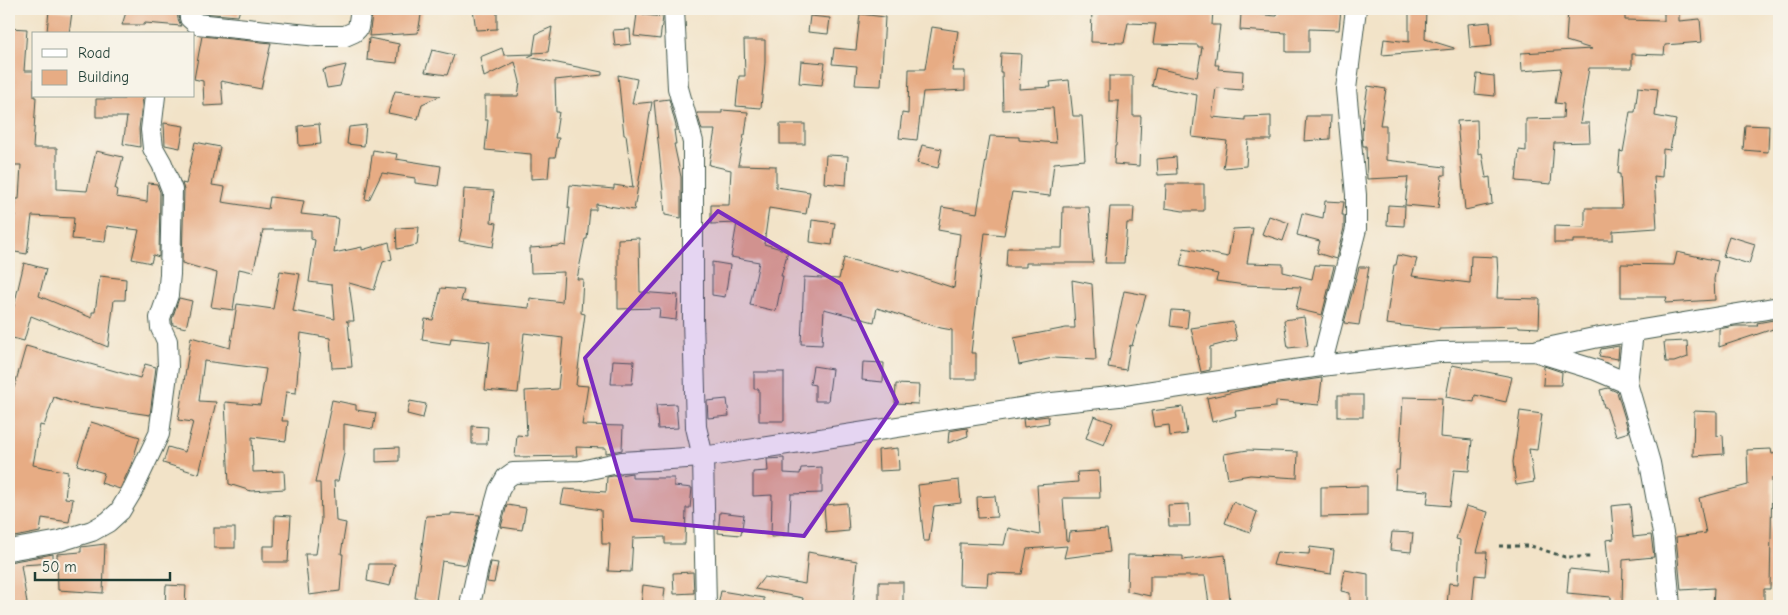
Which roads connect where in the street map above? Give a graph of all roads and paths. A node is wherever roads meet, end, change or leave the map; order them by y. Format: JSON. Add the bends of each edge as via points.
{"nodes":[{"id":1,"x":361,"y":9,"type":"edge"},
{"id":2,"x":674,"y":9,"type":"edge"},
{"id":3,"x":1356,"y":9,"type":"edge"},
{"id":4,"x":193,"y":22,"type":"edge"},
{"id":5,"x":155,"y":98,"type":"edge"},
{"id":6,"x":1779,"y":307,"type":"edge"},
{"id":7,"x":1633,"y":332,"type":"junction"},
{"id":8,"x":1534,"y":351,"type":"junction"},
{"id":9,"x":1322,"y":366,"type":"junction"},
{"id":10,"x":1627,"y":383,"type":"junction"},
{"id":11,"x":703,"y":457,"type":"junction"},
{"id":12,"x":1499,"y":546,"type":"dead end"},
{"id":13,"x":9,"y":550,"type":"edge"},
{"id":14,"x":1593,"y":557,"type":"dead end"},
{"id":15,"x":471,"y":606,"type":"edge"},
{"id":16,"x":706,"y":606,"type":"edge"},
{"id":17,"x":1670,"y":606,"type":"edge"}],
"edges":[{"from":1,"to":4,"type":"street","via":[[358,28],[345,36]]},
{"from":2,"to":11,"type":"street","via":[[678,88],[693,142],[696,427]]},
{"from":3,"to":9,"type":"street","via":[[1346,89],[1356,229]]},
{"from":5,"to":13,"type":"street","via":[[153,148],[172,190],[170,274],[168,295],[160,318],[167,341],[168,367],[160,434],[132,491],[120,511],[108,522],[60,541]]},
{"from":6,"to":7,"type":"street"},
{"from":7,"to":8,"type":"street"},
{"from":7,"to":10,"type":"street"},
{"from":8,"to":9,"type":"street","via":[[1440,352]]},
{"from":8,"to":10,"type":"street"},
{"from":9,"to":11,"type":"street","via":[[1052,403]]},
{"from":10,"to":17,"type":"street","via":[[1650,463],[1664,539]]},
{"from":11,"to":15,"type":"street","via":[[622,462],[581,471],[524,472],[506,478],[499,490],[481,554]]},
{"from":11,"to":16,"type":"street"},
{"from":12,"to":14,"type":"path","via":[[1531,546],[1565,557]]}]}
